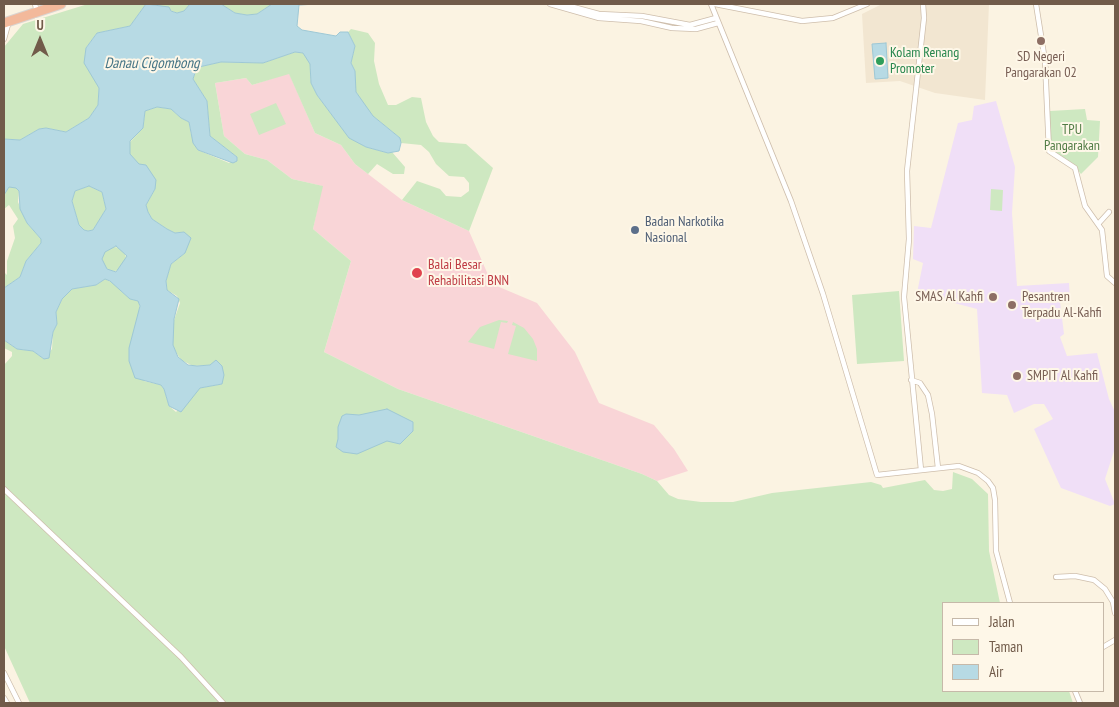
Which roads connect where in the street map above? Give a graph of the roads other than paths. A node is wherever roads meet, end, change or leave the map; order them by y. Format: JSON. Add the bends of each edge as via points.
{"nodes":[{"id":1,"x":60,"y":4,"type":"edge"},
{"id":2,"x":550,"y":4,"type":"edge"},
{"id":3,"x":562,"y":4,"type":"edge"},
{"id":4,"x":711,"y":4,"type":"edge"},
{"id":5,"x":715,"y":4,"type":"edge"},
{"id":6,"x":867,"y":4,"type":"edge"},
{"id":7,"x":923,"y":4,"type":"edge"},
{"id":8,"x":1036,"y":4,"type":"edge"},
{"id":9,"x":36,"y":8,"type":"edge"},
{"id":10,"x":716,"y":18,"type":"junction"},
{"id":11,"x":648,"y":19,"type":"junction"},
{"id":12,"x":6,"y":22,"type":"edge"},
{"id":13,"x":718,"y":23,"type":"junction"},
{"id":14,"x":4,"y":39,"type":"edge"},
{"id":15,"x":1108,"y":212,"type":"dead end"},
{"id":16,"x":1098,"y":223,"type":"junction"},
{"id":17,"x":1115,"y":283,"type":"edge"},
{"id":18,"x":911,"y":380,"type":"junction"},
{"id":19,"x":938,"y":468,"type":"junction"},
{"id":20,"x":921,"y":470,"type":"junction"},
{"id":21,"x":4,"y":489,"type":"edge"},
{"id":22,"x":1056,"y":577,"type":"dead end"},
{"id":23,"x":1010,"y":602,"type":"edge"},
{"id":24,"x":1115,"y":613,"type":"edge"},
{"id":25,"x":1115,"y":640,"type":"edge"},
{"id":26,"x":1104,"y":646,"type":"edge"},
{"id":27,"x":4,"y":673,"type":"edge"},
{"id":28,"x":4,"y":698,"type":"edge"},
{"id":29,"x":7,"y":703,"type":"edge"},
{"id":30,"x":19,"y":703,"type":"edge"},
{"id":31,"x":223,"y":703,"type":"edge"}],
"edges":[{"from":1,"to":9,"type":"highway"},
{"from":2,"to":11,"type":"street","via":[[598,18]]},
{"from":3,"to":11,"type":"street","via":[[599,14]]},
{"from":4,"to":10,"type":"street"},
{"from":5,"to":6,"type":"street","via":[[792,20],[813,21],[832,18]]},
{"from":7,"to":18,"type":"street","via":[[907,178],[909,239],[904,297]]},
{"from":8,"to":16,"type":"street","via":[[1045,61],[1049,151],[1074,165],[1085,206]]},
{"from":9,"to":12,"type":"highway"},
{"from":10,"to":11,"type":"street","via":[[690,25]]},
{"from":10,"to":13,"type":"street"},
{"from":11,"to":13,"type":"street","via":[[690,30]]},
{"from":12,"to":14,"type":"street"},
{"from":13,"to":20,"type":"street","via":[[768,142],[817,275],[877,475]]},
{"from":15,"to":16,"type":"street"},
{"from":16,"to":17,"type":"street","via":[[1102,230],[1106,272]]},
{"from":18,"to":19,"type":"street","via":[[920,383],[928,396]]},
{"from":18,"to":20,"type":"street"},
{"from":19,"to":20,"type":"street"},
{"from":19,"to":23,"type":"street","via":[[966,468],[978,473],[991,485],[995,500],[995,546]]},
{"from":21,"to":31,"type":"street","via":[[181,657]]},
{"from":22,"to":24,"type":"street","via":[[1076,576],[1094,580],[1105,589]]},
{"from":25,"to":26,"type":"street"},
{"from":27,"to":30,"type":"street"},
{"from":28,"to":29,"type":"street"}]}
